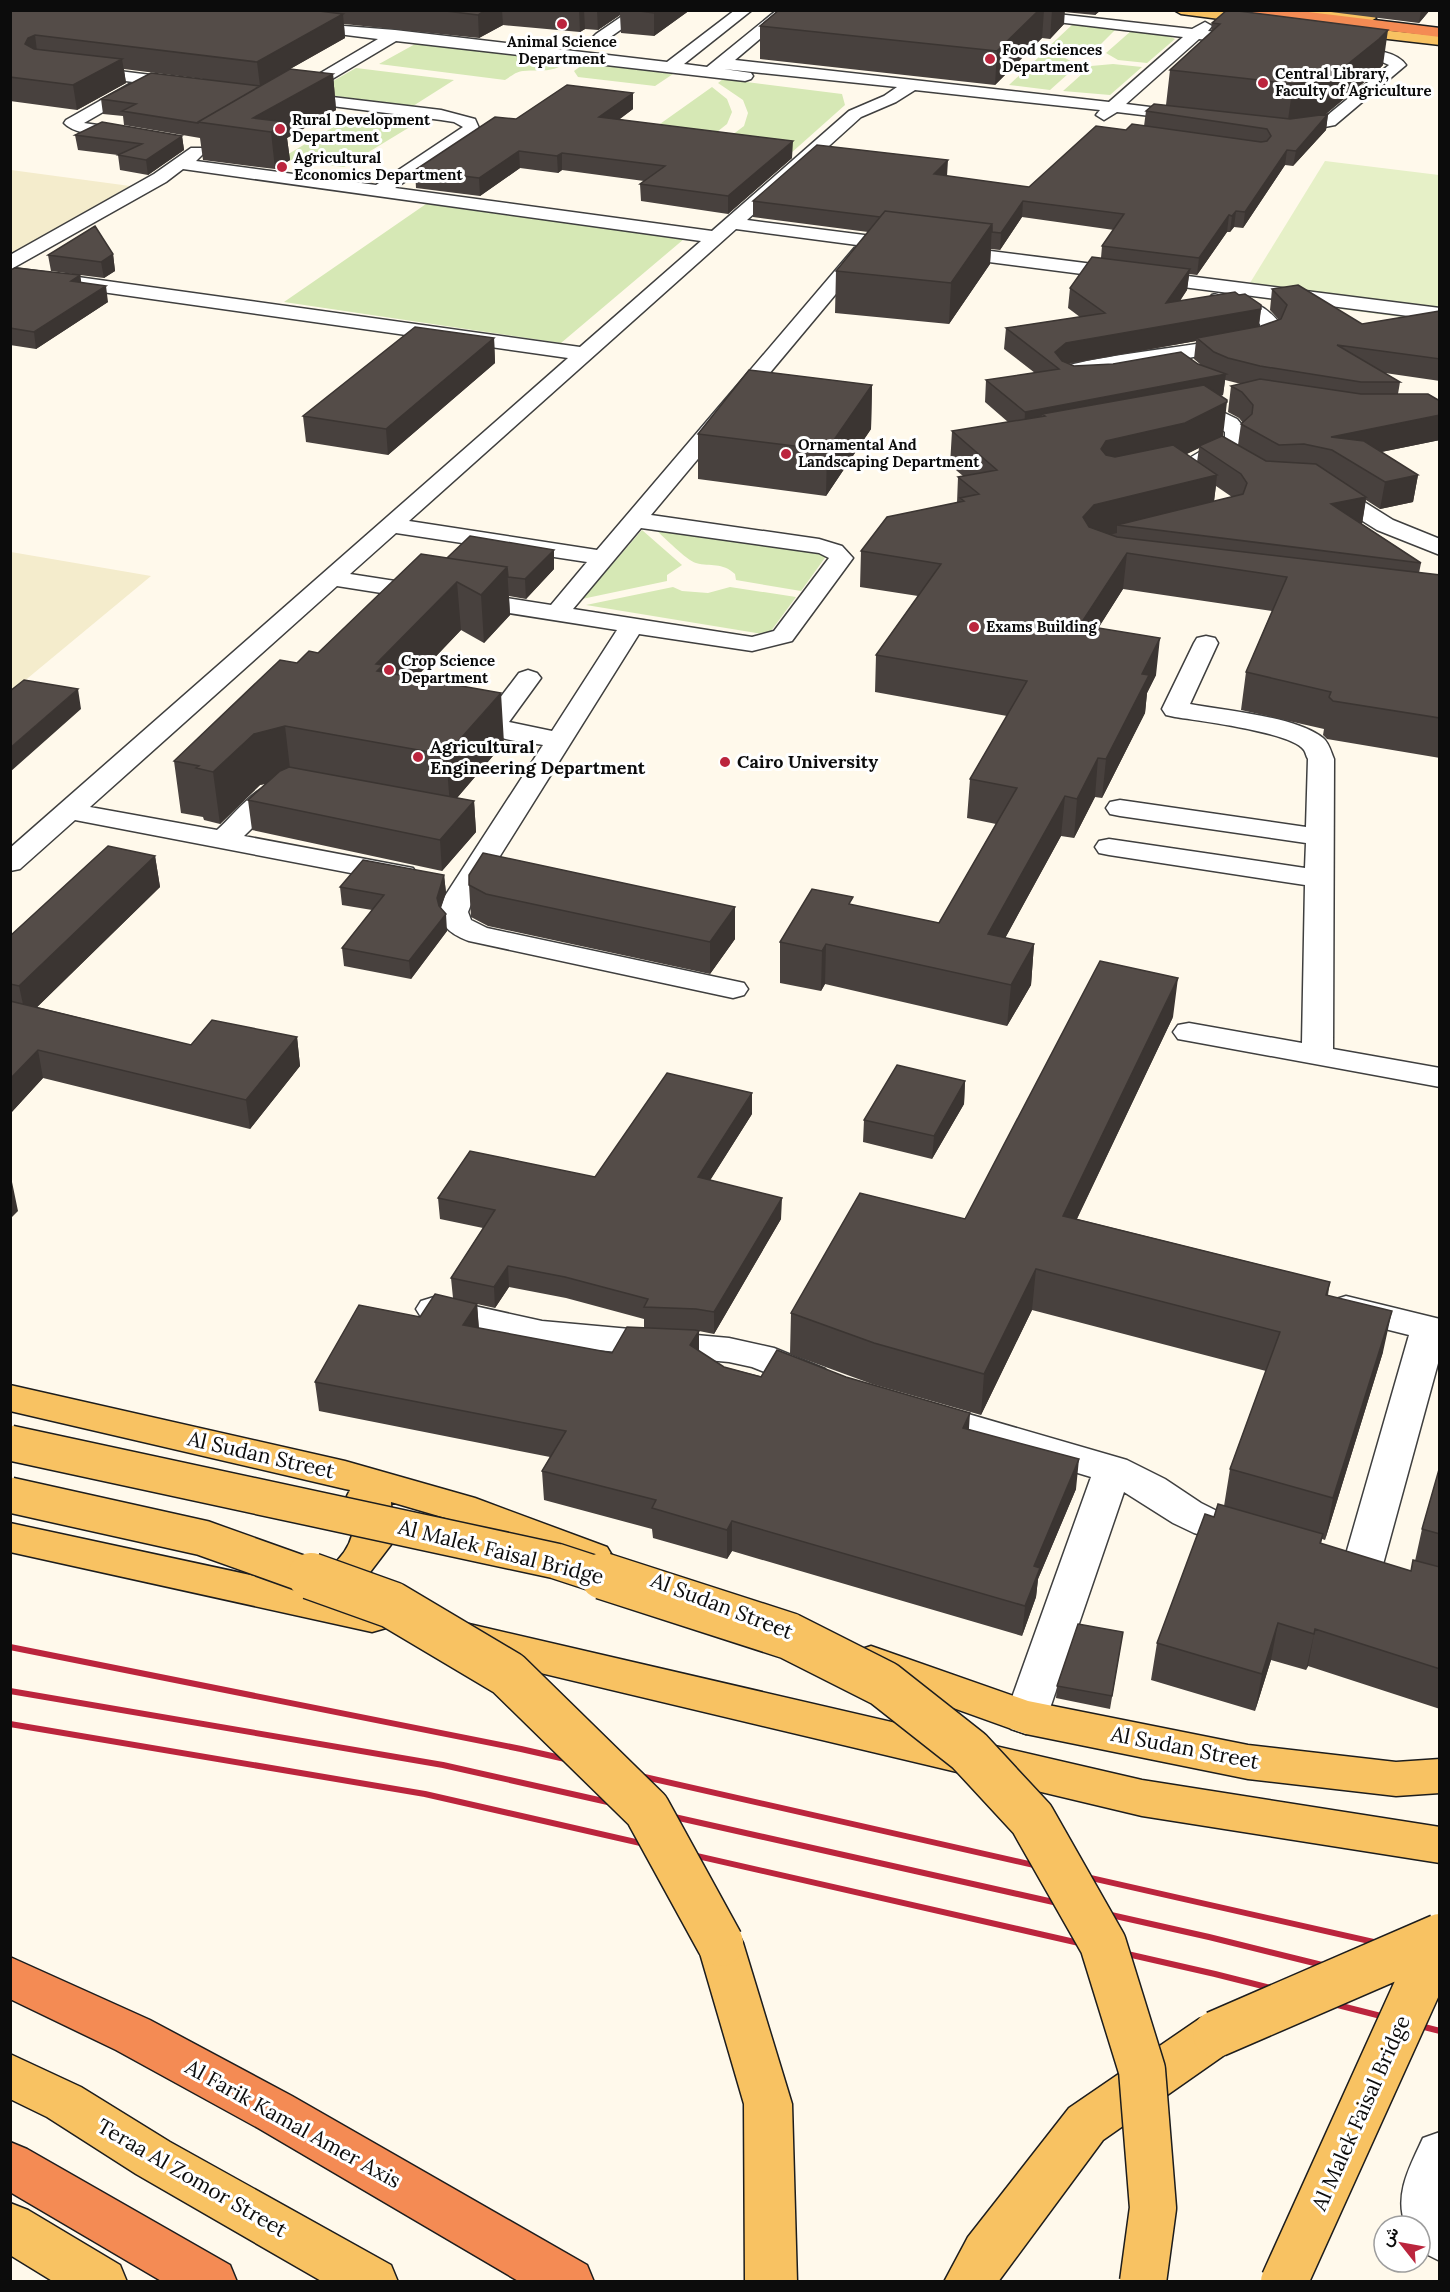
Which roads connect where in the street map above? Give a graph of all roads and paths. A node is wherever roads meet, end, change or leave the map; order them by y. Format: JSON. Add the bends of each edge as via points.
{"nodes":[{"id":1,"x":642,"y":10,"type":"edge"},
{"id":2,"x":745,"y":10,"type":"edge"},
{"id":3,"x":787,"y":10,"type":"edge"},
{"id":4,"x":1181,"y":10,"type":"edge"},
{"id":5,"x":1252,"y":10,"type":"edge"},
{"id":6,"x":1301,"y":10,"type":"edge"},
{"id":7,"x":1218,"y":15,"type":"junction"},
{"id":8,"x":285,"y":24,"type":"edge"},
{"id":9,"x":1440,"y":26,"type":"edge"},
{"id":10,"x":1014,"y":33,"type":"edge"},
{"id":11,"x":1440,"y":33,"type":"edge"},
{"id":12,"x":1195,"y":34,"type":"junction"},
{"id":13,"x":395,"y":35,"type":"junction"},
{"id":14,"x":625,"y":40,"type":"dead end"},
{"id":15,"x":1440,"y":41,"type":"edge"},
{"id":16,"x":1266,"y":43,"type":"edge"},
{"id":17,"x":672,"y":46,"type":"dead end"},
{"id":18,"x":693,"y":50,"type":"junction"},
{"id":19,"x":1326,"y":50,"type":"edge"},
{"id":20,"x":721,"y":64,"type":"junction"},
{"id":21,"x":670,"y":68,"type":"junction"},
{"id":22,"x":60,"y":69,"type":"edge"},
{"id":23,"x":149,"y":80,"type":"junction"},
{"id":24,"x":868,"y":84,"type":"junction"},
{"id":25,"x":196,"y":86,"type":"edge"},
{"id":26,"x":906,"y":89,"type":"junction"},
{"id":27,"x":1114,"y":106,"type":"junction"},
{"id":28,"x":855,"y":114,"type":"junction"},
{"id":29,"x":1204,"y":117,"type":"edge"},
{"id":30,"x":1261,"y":124,"type":"edge"},
{"id":31,"x":148,"y":138,"type":"edge"},
{"id":32,"x":182,"y":143,"type":"edge"},
{"id":33,"x":181,"y":164,"type":"junction"},
{"id":34,"x":379,"y":191,"type":"junction"},
{"id":35,"x":723,"y":230,"type":"junction"},
{"id":36,"x":871,"y":240,"type":"junction"},
{"id":37,"x":10,"y":263,"type":"edge"},
{"id":38,"x":10,"y":273,"type":"edge"},
{"id":39,"x":1134,"y":286,"type":"edge"},
{"id":40,"x":1440,"y":314,"type":"edge"},
{"id":41,"x":583,"y":354,"type":"junction"},
{"id":42,"x":1091,"y":372,"type":"edge"},
{"id":43,"x":1235,"y":402,"type":"edge"},
{"id":44,"x":1311,"y":481,"type":"edge"},
{"id":45,"x":1192,"y":482,"type":"edge"},
{"id":46,"x":636,"y":520,"type":"junction"},
{"id":47,"x":391,"y":525,"type":"junction"},
{"id":48,"x":1440,"y":548,"type":"edge"},
{"id":49,"x":603,"y":558,"type":"junction"},
{"id":50,"x":332,"y":578,"type":"junction"},
{"id":51,"x":556,"y":614,"type":"junction"},
{"id":52,"x":632,"y":626,"type":"junction"},
{"id":53,"x":1206,"y":643,"type":"dead end"},
{"id":54,"x":528,"y":678,"type":"dead end"},
{"id":55,"x":560,"y":740,"type":"junction"},
{"id":56,"x":309,"y":790,"type":"edge"},
{"id":57,"x":1120,"y":808,"type":"dead end"},
{"id":58,"x":69,"y":811,"type":"junction"},
{"id":59,"x":1320,"y":837,"type":"junction"},
{"id":60,"x":223,"y":840,"type":"junction"},
{"id":61,"x":1109,"y":847,"type":"dead end"},
{"id":62,"x":10,"y":863,"type":"edge"},
{"id":63,"x":1319,"y":879,"type":"junction"},
{"id":64,"x":447,"y":882,"type":"junction"},
{"id":65,"x":732,"y":989,"type":"dead end"},
{"id":66,"x":1189,"y":1032,"type":"dead end"},
{"id":67,"x":1317,"y":1056,"type":"junction"},
{"id":68,"x":1440,"y":1078,"type":"edge"},
{"id":69,"x":1315,"y":1300,"type":"edge"},
{"id":70,"x":428,"y":1308,"type":"edge"},
{"id":71,"x":1434,"y":1330,"type":"edge"},
{"id":72,"x":846,"y":1391,"type":"edge"},
{"id":73,"x":10,"y":1398,"type":"edge"},
{"id":74,"x":891,"y":1404,"type":"edge"},
{"id":75,"x":10,"y":1443,"type":"edge"},
{"id":76,"x":1113,"y":1470,"type":"junction"},
{"id":77,"x":345,"y":1475,"type":"junction"},
{"id":78,"x":10,"y":1495,"type":"edge"},
{"id":79,"x":10,"y":1537,"type":"edge"},
{"id":80,"x":1275,"y":1543,"type":"edge"},
{"id":81,"x":1362,"y":1568,"type":"edge"},
{"id":82,"x":294,"y":1598,"type":"junction"},
{"id":83,"x":1026,"y":1717,"type":"junction"},
{"id":84,"x":1440,"y":1776,"type":"edge"},
{"id":85,"x":1440,"y":1845,"type":"edge"},
{"id":86,"x":1440,"y":1937,"type":"edge"},
{"id":87,"x":1440,"y":1945,"type":"edge"},
{"id":88,"x":10,"y":1977,"type":"edge"},
{"id":89,"x":10,"y":2075,"type":"edge"},
{"id":90,"x":1440,"y":2154,"type":"edge"},
{"id":91,"x":10,"y":2165,"type":"edge"},
{"id":92,"x":10,"y":2227,"type":"edge"},
{"id":93,"x":1440,"y":2237,"type":"edge"},
{"id":94,"x":102,"y":2282,"type":"edge"},
{"id":95,"x":212,"y":2282,"type":"edge"},
{"id":96,"x":373,"y":2282,"type":"edge"},
{"id":97,"x":569,"y":2282,"type":"edge"},
{"id":98,"x":771,"y":2282,"type":"edge"},
{"id":99,"x":969,"y":2282,"type":"edge"},
{"id":100,"x":1143,"y":2282,"type":"edge"},
{"id":101,"x":1284,"y":2282,"type":"edge"}],
"edges":[{"from":1,"to":14,"type":"street","via":[[596,37]]},
{"from":2,"to":18,"type":"street"},
{"from":3,"to":20,"type":"street"},
{"from":4,"to":7,"type":"main road"},
{"from":5,"to":11,"type":"highway"},
{"from":6,"to":9,"type":"main road"},
{"from":7,"to":12,"type":"street"},
{"from":7,"to":15,"type":"main road"},
{"from":8,"to":13,"type":"street"},
{"from":10,"to":12,"type":"street","via":[[1030,32],[1047,19],[1057,18]]},
{"from":12,"to":16,"type":"street"},
{"from":12,"to":27,"type":"street"},
{"from":13,"to":21,"type":"street"},
{"from":13,"to":34,"type":"street","via":[[283,98],[441,115],[469,123],[471,128],[465,135]]},
{"from":17,"to":18,"type":"street"},
{"from":18,"to":20,"type":"street"},
{"from":18,"to":21,"type":"street"},
{"from":19,"to":30,"type":"street","via":[[1383,57],[1398,65],[1329,122],[1304,126]]},
{"from":20,"to":21,"type":"street"},
{"from":20,"to":24,"type":"street"},
{"from":22,"to":23,"type":"street"},
{"from":23,"to":25,"type":"street"},
{"from":23,"to":31,"type":"street","via":[[72,123]]},
{"from":24,"to":26,"type":"street"},
{"from":24,"to":28,"type":"street","via":[[855,101]]},
{"from":26,"to":27,"type":"street"},
{"from":26,"to":27,"type":"street","via":[[1103,124]]},
{"from":26,"to":28,"type":"street"},
{"from":27,"to":29,"type":"street"},
{"from":28,"to":35,"type":"street"},
{"from":32,"to":33,"type":"street","via":[[210,144]]},
{"from":33,"to":34,"type":"street"},
{"from":33,"to":37,"type":"street"},
{"from":34,"to":35,"type":"street"},
{"from":35,"to":36,"type":"street"},
{"from":35,"to":41,"type":"street"},
{"from":36,"to":40,"type":"street"},
{"from":36,"to":46,"type":"street"},
{"from":38,"to":41,"type":"street"},
{"from":39,"to":42,"type":"street","via":[[1240,304],[1268,318],[1272,327],[1269,334],[1258,339],[1182,363]]},
{"from":41,"to":47,"type":"street"},
{"from":43,"to":45,"type":"street","via":[[1194,411],[1229,424],[1236,439],[1228,457],[1174,470]]},
{"from":44,"to":48,"type":"street","via":[[1385,525]]},
{"from":46,"to":49,"type":"street"},
{"from":46,"to":52,"type":"street","via":[[830,548],[841,558],[783,636],[770,641],[752,644]]},
{"from":47,"to":49,"type":"street"},
{"from":47,"to":50,"type":"street"},
{"from":49,"to":51,"type":"street"},
{"from":50,"to":51,"type":"street"},
{"from":50,"to":58,"type":"street"},
{"from":51,"to":52,"type":"street"},
{"from":52,"to":55,"type":"street"},
{"from":53,"to":59,"type":"street","via":[[1174,708],[1273,727],[1297,734],[1315,745],[1321,759]]},
{"from":54,"to":55,"type":"street","via":[[496,719],[495,726]]},
{"from":55,"to":64,"type":"street"},
{"from":56,"to":60,"type":"street","via":[[277,790]]},
{"from":57,"to":59,"type":"street"},
{"from":58,"to":60,"type":"street"},
{"from":58,"to":62,"type":"street"},
{"from":59,"to":63,"type":"street"},
{"from":60,"to":64,"type":"street"},
{"from":61,"to":63,"type":"street"},
{"from":63,"to":67,"type":"street"},
{"from":64,"to":65,"type":"street","via":[[458,924],[479,935]]},
{"from":66,"to":67,"type":"street"},
{"from":67,"to":68,"type":"street"},
{"from":69,"to":71,"type":"street"},
{"from":70,"to":72,"type":"street","via":[[542,1333],[729,1350],[761,1357]]},
{"from":71,"to":81,"type":"street"},
{"from":73,"to":77,"type":"main road","name":"Al Sudan Street"},
{"from":74,"to":76,"type":"street"},
{"from":75,"to":100,"type":"main road","name":"Al Malek Faisal Bridge","bridge":true,"via":[[556,1561],[789,1636],[884,1684],[969,1751],[1032,1819],[1103,1944],[1142,2070],[1153,2208]]},
{"from":76,"to":80,"type":"street","via":[[1208,1523]]},
{"from":76,"to":83,"type":"street"},
{"from":77,"to":82,"type":"main road","via":[[373,1504],[373,1542],[344,1577]]},
{"from":77,"to":83,"type":"main road","name":"Al Sudan Street","via":[[461,1508]]},
{"from":78,"to":98,"type":"main road","bridge":true,"via":[[204,1538],[392,1605],[508,1674],[647,1810],[720,1943],[768,2104]]},
{"from":79,"to":82,"type":"main road"},
{"from":82,"to":85,"type":"main road","via":[[1142,1798]]},
{"from":83,"to":84,"type":"main road","name":"Al Sudan Street","via":[[1248,1762],[1396,1779]]},
{"from":86,"to":99,"type":"main road","bridge":true,"via":[[1216,2034],[1086,2124],[986,2254]]},
{"from":87,"to":101,"type":"main road","name":"Al Malek Faisal Bridge","bridge":true},
{"from":88,"to":97,"type":"highway","name":"Al Farik Kamal Amer Axis","via":[[265,2106]]},
{"from":89,"to":96,"type":"main road","name":"Teraa Al Zomor Street","via":[[64,2102],[153,2158]]},
{"from":90,"to":93,"type":"street","via":[[1424,2196],[1426,2218]]},
{"from":91,"to":95,"type":"highway"},
{"from":92,"to":94,"type":"main road"}]}
